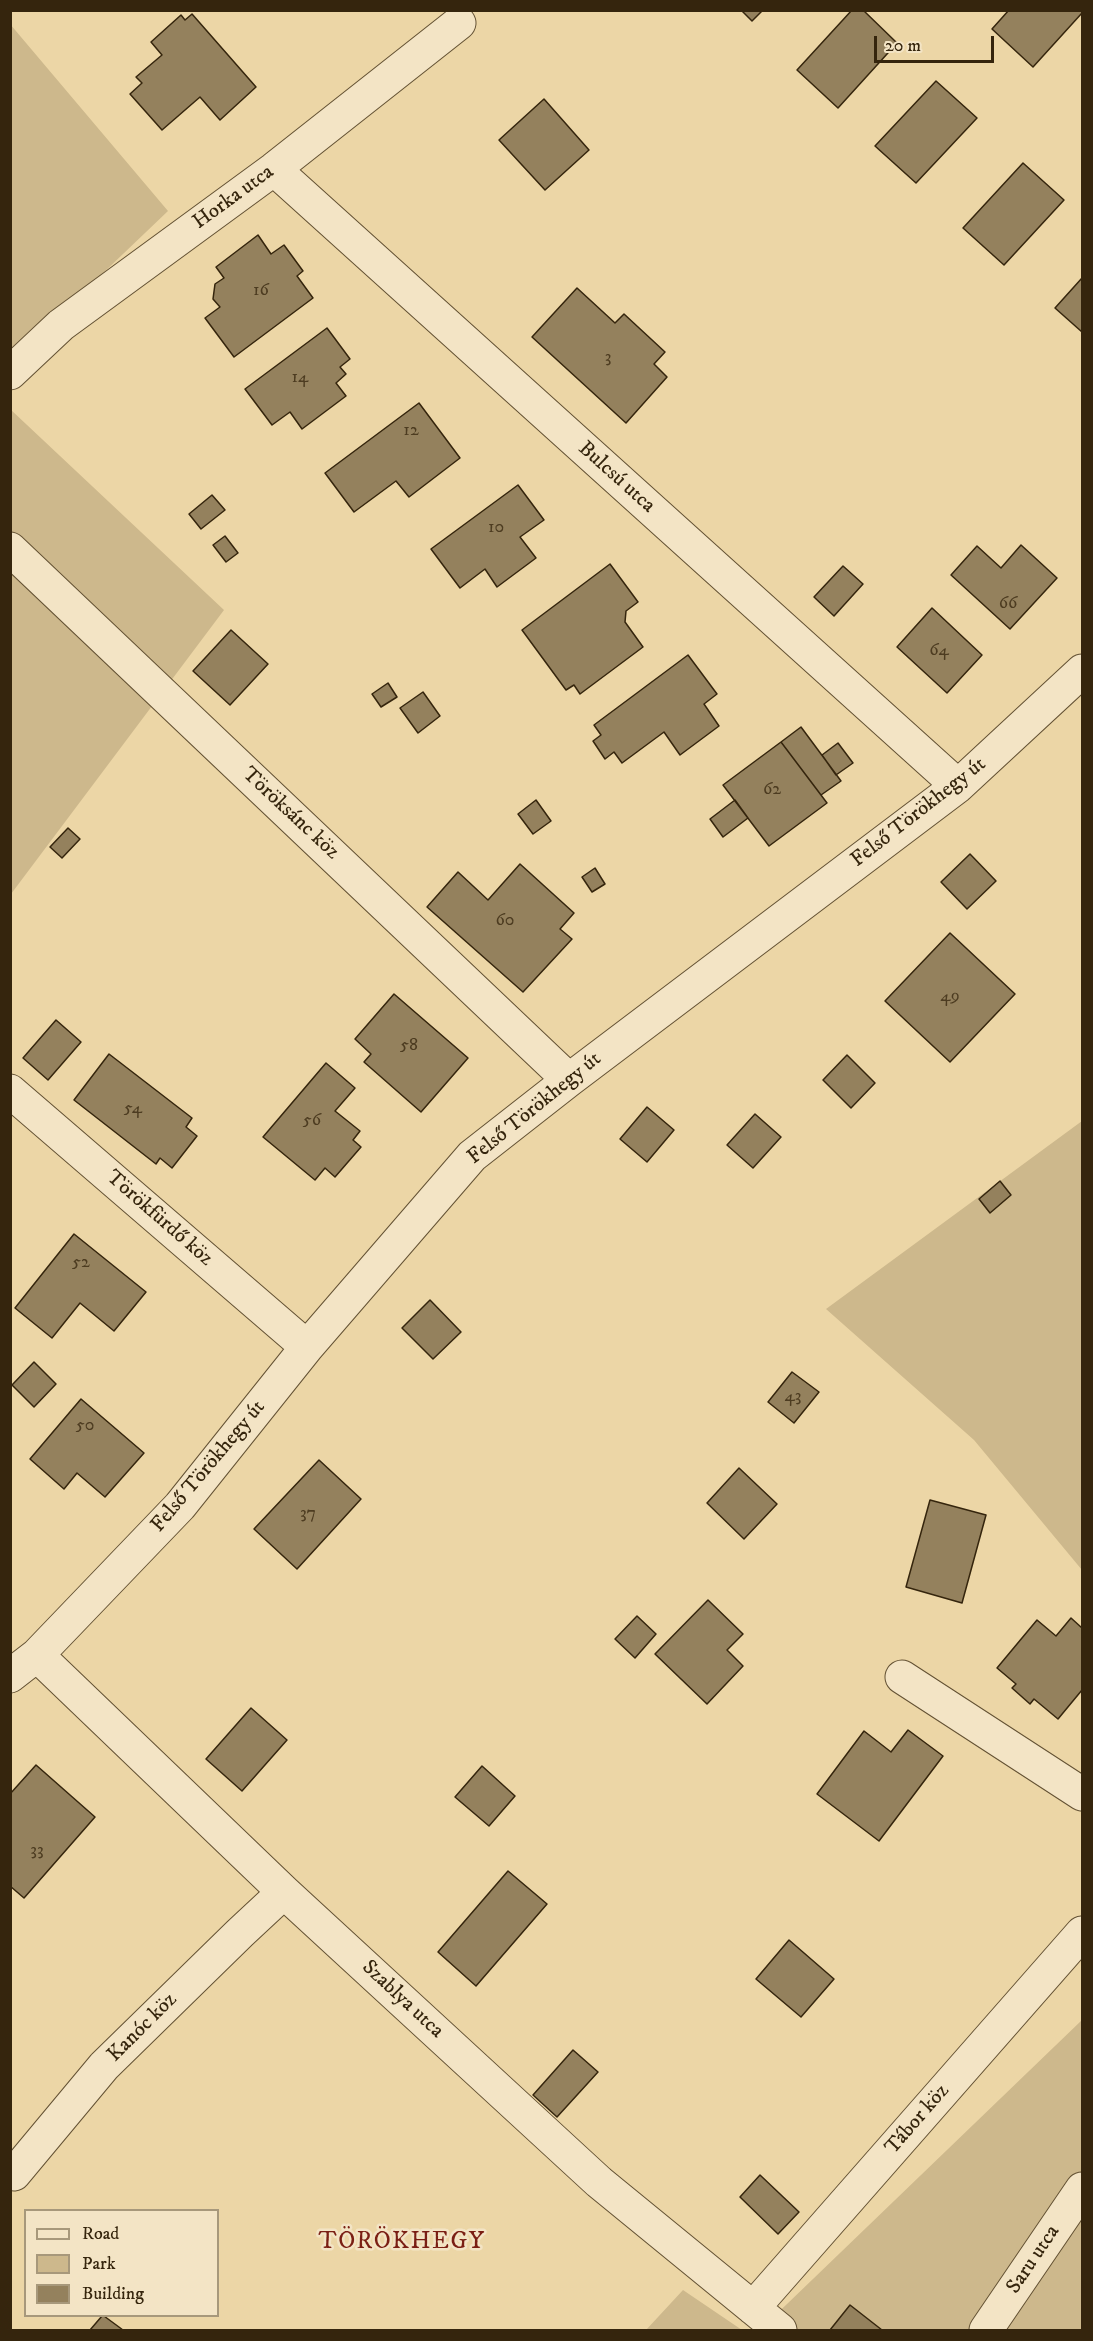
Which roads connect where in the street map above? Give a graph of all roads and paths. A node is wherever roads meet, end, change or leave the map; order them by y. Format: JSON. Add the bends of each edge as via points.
{"nodes":[{"id":1,"x":459,"y":23,"type":"dead end"},
{"id":2,"x":274,"y":169,"type":"junction"},
{"id":3,"x":10,"y":373,"type":"edge"},
{"id":4,"x":10,"y":549,"type":"edge"},
{"id":5,"x":1083,"y":671,"type":"edge"},
{"id":6,"x":958,"y":786,"type":"junction"},
{"id":7,"x":569,"y":1080,"type":"junction"},
{"id":8,"x":10,"y":1091,"type":"edge"},
{"id":9,"x":307,"y":1347,"type":"junction"},
{"id":10,"x":37,"y":1655,"type":"junction"},
{"id":11,"x":10,"y":1676,"type":"edge"},
{"id":12,"x":902,"y":1677,"type":"dead end"},
{"id":13,"x":1083,"y":1794,"type":"edge"},
{"id":14,"x":284,"y":1892,"type":"junction"},
{"id":15,"x":1083,"y":1933,"type":"edge"},
{"id":16,"x":14,"y":2175,"type":"dead end"},
{"id":17,"x":1083,"y":2189,"type":"edge"},
{"id":18,"x":753,"y":2308,"type":"junction"},
{"id":19,"x":780,"y":2331,"type":"edge"},
{"id":20,"x":986,"y":2331,"type":"edge"}],
"edges":[{"from":1,"to":2,"type":"street","name":"Horka utca"},
{"from":2,"to":3,"type":"street","name":"Horka utca","via":[[60,325]]},
{"from":2,"to":6,"type":"street","name":"Bulcsú utca"},
{"from":4,"to":7,"type":"street","name":"Töröksánc köz"},
{"from":5,"to":6,"type":"street","name":"Felső Törökhegy út"},
{"from":6,"to":7,"type":"street","name":"Felső Törökhegy út"},
{"from":7,"to":9,"type":"street","name":"Felső Törökhegy út","via":[[472,1156]]},
{"from":8,"to":9,"type":"street","name":"Törökfürdő köz"},
{"from":9,"to":10,"type":"street","name":"Felső Törökhegy út","via":[[180,1506]]},
{"from":10,"to":11,"type":"street","name":"Felső Törökhegy út"},
{"from":10,"to":14,"type":"street","name":"Szablya utca"},
{"from":12,"to":13,"type":"street"},
{"from":14,"to":16,"type":"street","name":"Kanóc köz","via":[[104,2066]]},
{"from":14,"to":18,"type":"street","name":"Szablya utca","via":[[599,2182]]},
{"from":15,"to":18,"type":"street","name":"Tábor köz"},
{"from":17,"to":20,"type":"street","name":"Saru utca"},
{"from":18,"to":19,"type":"street","name":"Szablya utca"}]}
